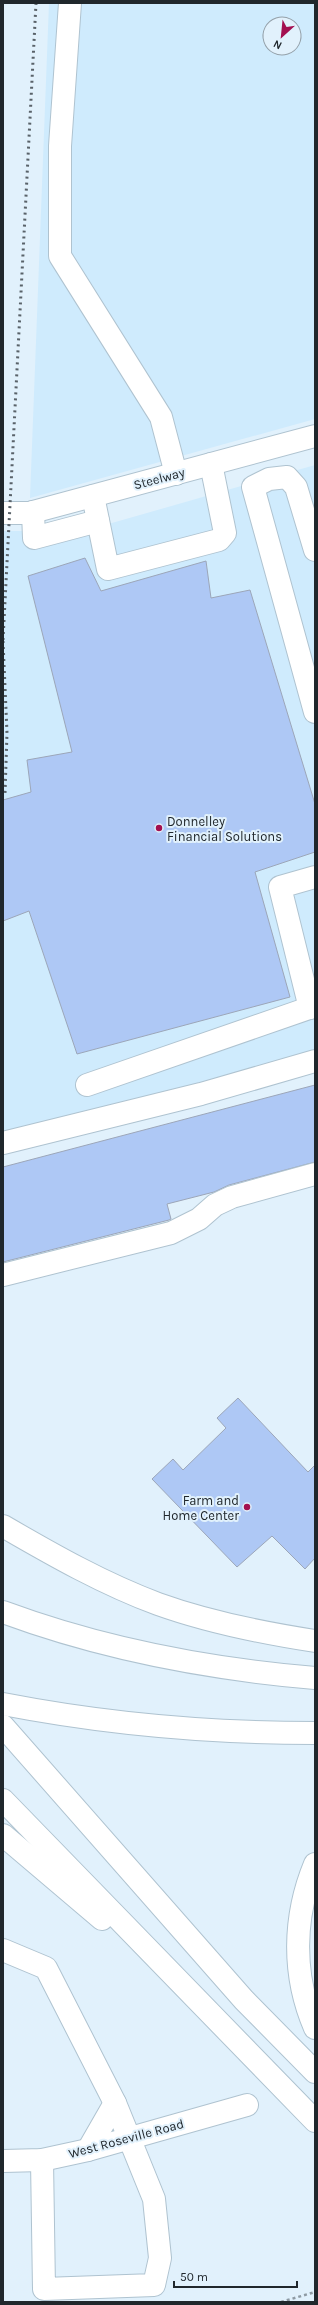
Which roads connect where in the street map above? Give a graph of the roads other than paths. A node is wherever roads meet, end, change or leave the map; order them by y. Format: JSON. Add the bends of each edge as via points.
{"nodes":[{"id":1,"x":70,"y":3,"type":"edge"},
{"id":2,"x":315,"y":436,"type":"edge"},
{"id":3,"x":246,"y":455,"type":"junction"},
{"id":4,"x":211,"y":464,"type":"junction"},
{"id":5,"x":176,"y":474,"type":"junction"},
{"id":6,"x":253,"y":487,"type":"junction"},
{"id":7,"x":93,"y":496,"type":"junction"},
{"id":8,"x":33,"y":512,"type":"junction"},
{"id":9,"x":3,"y":513,"type":"edge"},
{"id":10,"x":98,"y":521,"type":"junction"},
{"id":11,"x":315,"y":550,"type":"edge"},
{"id":12,"x":315,"y":712,"type":"edge"},
{"id":13,"x":315,"y":877,"type":"edge"},
{"id":14,"x":312,"y":1007,"type":"edge"},
{"id":15,"x":315,"y":1061,"type":"edge"},
{"id":16,"x":87,"y":1085,"type":"dead end"},
{"id":17,"x":3,"y":1143,"type":"edge"},
{"id":18,"x":315,"y":1174,"type":"edge"},
{"id":19,"x":3,"y":1275,"type":"edge"},
{"id":20,"x":3,"y":1526,"type":"edge"},
{"id":21,"x":3,"y":1612,"type":"edge"},
{"id":22,"x":315,"y":1641,"type":"edge"},
{"id":23,"x":315,"y":1678,"type":"edge"},
{"id":24,"x":3,"y":1704,"type":"edge"},
{"id":25,"x":3,"y":1726,"type":"edge"},
{"id":26,"x":315,"y":1733,"type":"edge"},
{"id":27,"x":3,"y":1800,"type":"edge"},
{"id":28,"x":3,"y":1835,"type":"edge"},
{"id":29,"x":315,"y":1864,"type":"edge"},
{"id":30,"x":3,"y":1950,"type":"edge"},
{"id":31,"x":209,"y":2011,"type":"junction"},
{"id":32,"x":315,"y":2028,"type":"edge"},
{"id":33,"x":315,"y":2072,"type":"edge"},
{"id":34,"x":115,"y":2103,"type":"junction"},
{"id":35,"x":247,"y":2105,"type":"dead end"},
{"id":36,"x":315,"y":2121,"type":"edge"},
{"id":37,"x":129,"y":2138,"type":"junction"},
{"id":38,"x":88,"y":2150,"type":"junction"},
{"id":39,"x":42,"y":2160,"type":"junction"},
{"id":40,"x":3,"y":2161,"type":"edge"}],
"edges":[{"from":1,"to":5,"type":"main road","via":[[60,146],[60,256],[162,417]]},
{"from":2,"to":3,"type":"main road","name":"Steelway"},
{"from":3,"to":4,"type":"main road","name":"Steelway"},
{"from":3,"to":6,"type":"main road"},
{"from":4,"to":5,"type":"main road","name":"Steelway"},
{"from":4,"to":10,"type":"main road","via":[[225,533],[219,540],[108,569]]},
{"from":5,"to":7,"type":"main road","name":"Steelway"},
{"from":6,"to":11,"type":"main road","via":[[269,478],[288,477],[296,487]]},
{"from":6,"to":12,"type":"main road"},
{"from":7,"to":8,"type":"main road","name":"Steelway"},
{"from":7,"to":10,"type":"main road"},
{"from":8,"to":9,"type":"main road","name":"Steelway"},
{"from":8,"to":10,"type":"main road","via":[[34,538]]},
{"from":13,"to":14,"type":"main road","via":[[280,887]]},
{"from":14,"to":16,"type":"main road"},
{"from":15,"to":17,"type":"main road","via":[[201,1094]]},
{"from":18,"to":19,"type":"main road","via":[[232,1197],[215,1205],[199,1219],[171,1233]]},
{"from":20,"to":22,"type":"main road","via":[[88,1573],[158,1604],[249,1629]]},
{"from":21,"to":23,"type":"main road","via":[[43,1627],[190,1663]]},
{"from":24,"to":26,"type":"main road","via":[[99,1721],[263,1733]]},
{"from":25,"to":33,"type":"main road","via":[[244,2000]]},
{"from":27,"to":31,"type":"main road"},
{"from":28,"to":31,"type":"main road"},
{"from":29,"to":32,"type":"main road","via":[[300,1911],[297,1947],[300,1979]]},
{"from":30,"to":34,"type":"main road","via":[[46,1968]]},
{"from":31,"to":36,"type":"main road"},
{"from":34,"to":37,"type":"main road"},
{"from":34,"to":38,"type":"main road"},
{"from":35,"to":37,"type":"main road","name":"West Roseville Road"},
{"from":37,"to":38,"type":"main road","name":"West Roseville Road"},
{"from":37,"to":39,"type":"main road","via":[[154,2199],[160,2258],[154,2285],[44,2289]]},
{"from":38,"to":39,"type":"main road","name":"West Roseville Road"},
{"from":39,"to":40,"type":"main road","name":"West Roseville Road"}]}
